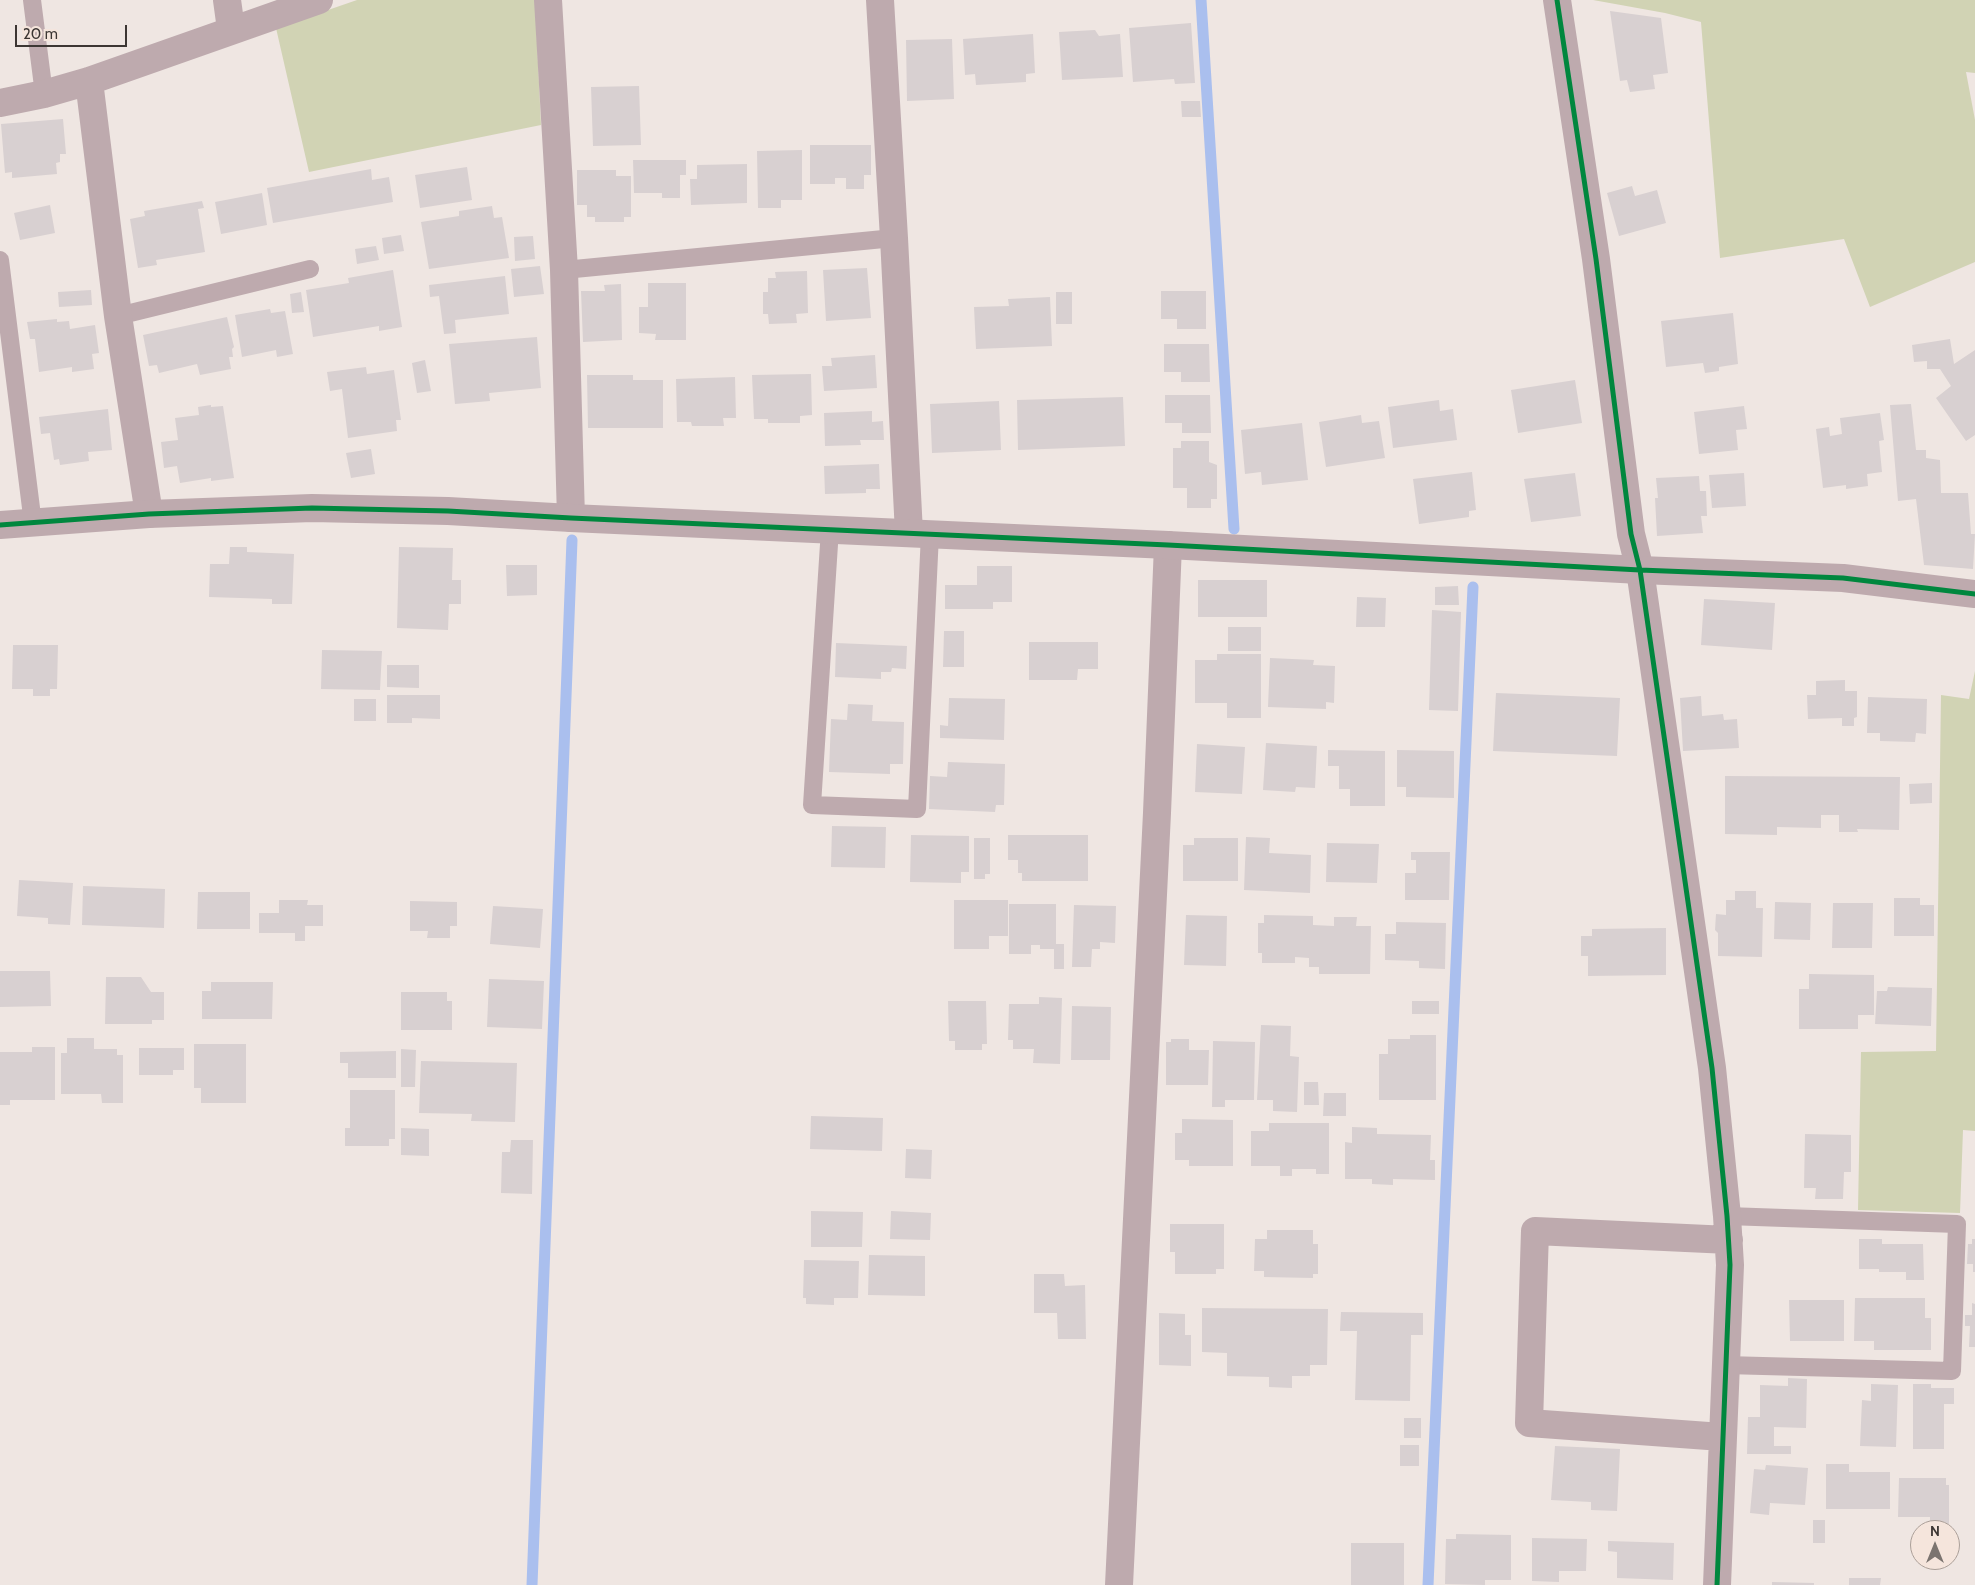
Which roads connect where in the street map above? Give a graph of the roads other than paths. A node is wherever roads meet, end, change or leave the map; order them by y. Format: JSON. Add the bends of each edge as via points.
{"nodes":[{"id":1,"x":32,"y":0,"type":"edge"},
{"id":2,"x":227,"y":0,"type":"edge"},
{"id":3,"x":319,"y":0,"type":"edge"},
{"id":4,"x":548,"y":0,"type":"edge"},
{"id":5,"x":880,"y":0,"type":"edge"},
{"id":6,"x":1557,"y":0,"type":"edge"},
{"id":7,"x":231,"y":30,"type":"junction"},
{"id":8,"x":89,"y":81,"type":"junction"},
{"id":9,"x":44,"y":94,"type":"junction"},
{"id":10,"x":0,"y":103,"type":"edge"},
{"id":11,"x":894,"y":238,"type":"junction"},
{"id":12,"x":0,"y":260,"type":"edge"},
{"id":13,"x":310,"y":269,"type":"dead end"},
{"id":14,"x":564,"y":270,"type":"junction"},
{"id":15,"x":118,"y":316,"type":"junction"},
{"id":16,"x":149,"y":514,"type":"junction"},
{"id":17,"x":571,"y":518,"type":"junction"},
{"id":18,"x":33,"y":524,"type":"junction"},
{"id":19,"x":0,"y":525,"type":"edge"},
{"id":20,"x":830,"y":529,"type":"junction"},
{"id":21,"x":919,"y":534,"type":"junction"},
{"id":22,"x":1168,"y":545,"type":"junction"},
{"id":23,"x":1640,"y":570,"type":"junction"},
{"id":24,"x":1975,"y":594,"type":"edge"},
{"id":25,"x":1728,"y":1228,"type":"junction"},
{"id":26,"x":1725,"y":1364,"type":"junction"},
{"id":27,"x":1722,"y":1438,"type":"junction"},
{"id":28,"x":1119,"y":1585,"type":"edge"},
{"id":29,"x":1717,"y":1585,"type":"edge"}],
"edges":[{"from":1,"to":9,"type":"lane"},
{"from":2,"to":7,"type":"street"},
{"from":3,"to":7,"type":"street"},
{"from":4,"to":14,"type":"street"},
{"from":5,"to":11,"type":"street"},
{"from":6,"to":23,"type":"street","via":[[1596,259],[1631,534]]},
{"from":7,"to":8,"type":"street"},
{"from":8,"to":9,"type":"street"},
{"from":8,"to":15,"type":"street"},
{"from":9,"to":10,"type":"street"},
{"from":11,"to":14,"type":"lane"},
{"from":11,"to":21,"type":"street"},
{"from":12,"to":18,"type":"lane"},
{"from":13,"to":15,"type":"lane"},
{"from":14,"to":17,"type":"street"},
{"from":15,"to":16,"type":"street"},
{"from":16,"to":17,"type":"street","via":[[366,508]]},
{"from":16,"to":18,"type":"street"},
{"from":17,"to":20,"type":"street"},
{"from":18,"to":19,"type":"street"},
{"from":20,"to":21,"type":"street"},
{"from":20,"to":21,"type":"lane","via":[[812,806],[917,808]]},
{"from":21,"to":22,"type":"street"},
{"from":22,"to":23,"type":"street"},
{"from":22,"to":28,"type":"street"},
{"from":23,"to":24,"type":"street","via":[[1843,578]]},
{"from":23,"to":25,"type":"street","via":[[1712,1068]]},
{"from":25,"to":26,"type":"street","via":[[1730,1265]]},
{"from":25,"to":26,"type":"lane","via":[[1957,1224],[1952,1371]]},
{"from":25,"to":27,"type":"street","via":[[1535,1230],[1528,1423]]},
{"from":26,"to":27,"type":"street"},
{"from":27,"to":29,"type":"street"}]}
